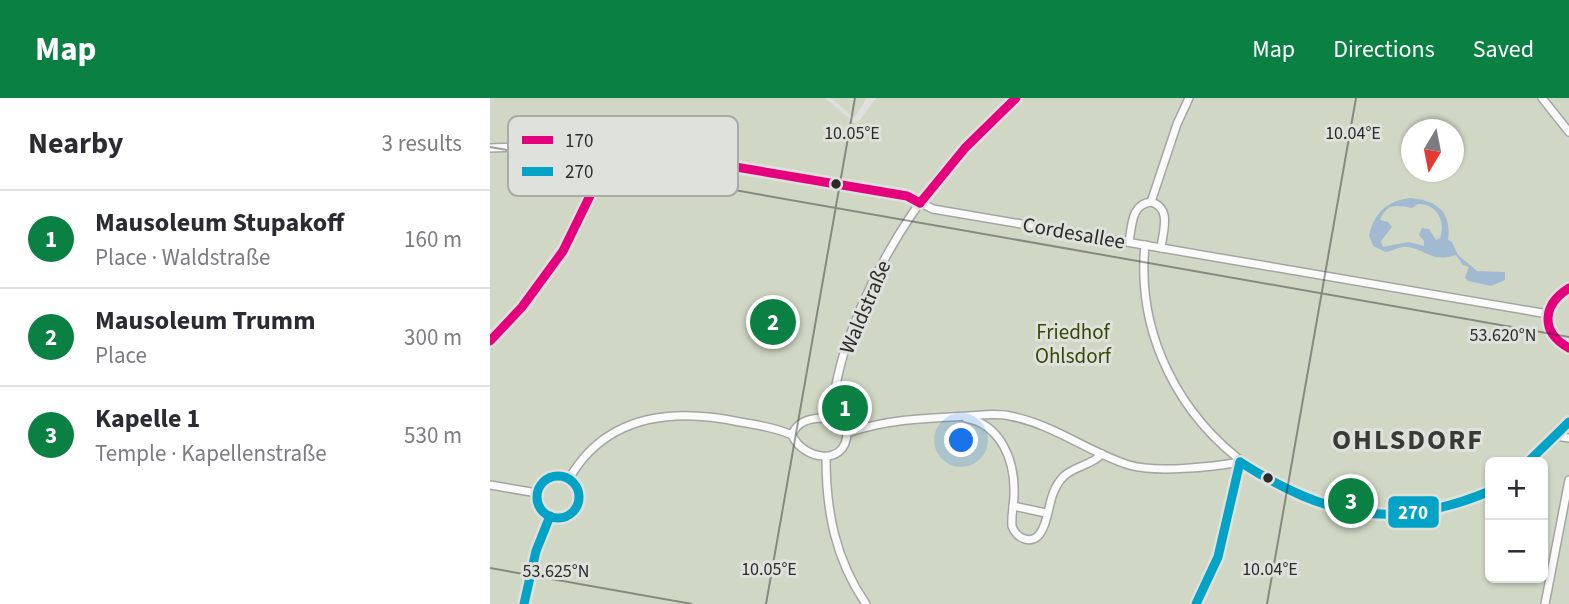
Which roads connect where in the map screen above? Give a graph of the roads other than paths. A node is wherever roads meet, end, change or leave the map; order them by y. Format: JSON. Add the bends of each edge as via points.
{"nodes":[{"id":1,"x":1016,"y":98,"type":"edge"},
{"id":2,"x":1189,"y":98,"type":"edge"},
{"id":3,"x":1542,"y":98,"type":"edge"},
{"id":4,"x":1569,"y":132,"type":"edge"},
{"id":5,"x":508,"y":147,"type":"edge"},
{"id":6,"x":490,"y":148,"type":"edge"},
{"id":7,"x":738,"y":167,"type":"edge"},
{"id":8,"x":590,"y":196,"type":"edge"},
{"id":9,"x":1151,"y":202,"type":"junction"},
{"id":10,"x":920,"y":203,"type":"junction"},
{"id":11,"x":1129,"y":242,"type":"junction"},
{"id":12,"x":1145,"y":245,"type":"junction"},
{"id":13,"x":1161,"y":248,"type":"junction"},
{"id":14,"x":1569,"y":288,"type":"edge"},
{"id":15,"x":1548,"y":314,"type":"junction"},
{"id":16,"x":490,"y":341,"type":"edge"},
{"id":17,"x":1569,"y":348,"type":"edge"},
{"id":18,"x":958,"y":416,"type":"junction"},
{"id":19,"x":829,"y":419,"type":"junction"},
{"id":20,"x":1569,"y":422,"type":"edge"},
{"id":21,"x":847,"y":433,"type":"junction"},
{"id":22,"x":792,"y":435,"type":"junction"},
{"id":23,"x":1556,"y":436,"type":"junction"},
{"id":24,"x":1569,"y":438,"type":"edge"},
{"id":25,"x":1102,"y":454,"type":"junction"},
{"id":26,"x":826,"y":457,"type":"junction"},
{"id":27,"x":1533,"y":457,"type":"edge"},
{"id":28,"x":1240,"y":462,"type":"junction"},
{"id":29,"x":569,"y":479,"type":"junction"},
{"id":30,"x":1569,"y":480,"type":"edge"},
{"id":31,"x":490,"y":485,"type":"edge"},
{"id":32,"x":537,"y":493,"type":"junction"},
{"id":33,"x":1485,"y":493,"type":"edge"},
{"id":34,"x":1013,"y":506,"type":"junction"},
{"id":35,"x":1046,"y":513,"type":"junction"},
{"id":36,"x":550,"y":516,"type":"junction"},
{"id":37,"x":524,"y":604,"type":"edge"},
{"id":38,"x":866,"y":604,"type":"edge"},
{"id":39,"x":1196,"y":604,"type":"edge"},
{"id":40,"x":1545,"y":604,"type":"edge"}],
"edges":[{"from":1,"to":10,"type":"street","name":"Waldstraße","via":[[975,137]]},
{"from":2,"to":9,"type":"street"},
{"from":3,"to":4,"type":"street"},
{"from":5,"to":6,"type":"street"},
{"from":7,"to":10,"type":"street","name":"Cordesallee","via":[[907,196]]},
{"from":8,"to":16,"type":"street","via":[[563,251]]},
{"from":9,"to":11,"type":"street","via":[[1136,209]]},
{"from":9,"to":13,"type":"street","via":[[1165,214]]},
{"from":10,"to":11,"type":"street","name":"Cordesallee","via":[[933,209]]},
{"from":10,"to":19,"type":"street","name":"Waldstraße","via":[[886,257],[855,324]]},
{"from":11,"to":12,"type":"street","name":"Cordesallee"},
{"from":12,"to":13,"type":"street","name":"Cordesallee"},
{"from":12,"to":28,"type":"street","via":[[1145,276],[1157,346],[1193,412]]},
{"from":13,"to":15,"type":"street","name":"Cordesallee"},
{"from":14,"to":15,"type":"street","via":[[1554,298]]},
{"from":15,"to":17,"type":"street","via":[[1553,338]]},
{"from":18,"to":21,"type":"street","via":[[894,421]]},
{"from":18,"to":25,"type":"street","via":[[992,414],[1029,421]]},
{"from":18,"to":34,"type":"street","via":[[989,428],[1000,438],[1013,475]]},
{"from":19,"to":21,"type":"street"},
{"from":19,"to":22,"type":"street","via":[[808,419]]},
{"from":20,"to":23,"type":"street"},
{"from":21,"to":26,"type":"street","via":[[844,446]]},
{"from":22,"to":26,"type":"street","via":[[804,450]]},
{"from":22,"to":29,"type":"street","via":[[724,419],[657,417],[609,436],[591,450]]},
{"from":23,"to":24,"type":"street"},
{"from":23,"to":27,"type":"street"},
{"from":25,"to":28,"type":"street","via":[[1139,467]]},
{"from":25,"to":35,"type":"street","via":[[1065,476]]},
{"from":26,"to":38,"type":"street","via":[[828,509],[837,547]]},
{"from":28,"to":33,"type":"street","via":[[1280,488],[1354,511],[1436,509]]},
{"from":28,"to":39,"type":"street","via":[[1221,548]]},
{"from":29,"to":32,"type":"street","via":[[548,479]]},
{"from":29,"to":36,"type":"street","via":[[577,489],[575,508],[564,516]]},
{"from":30,"to":40,"type":"street"},
{"from":31,"to":32,"type":"street"},
{"from":32,"to":36,"type":"street","via":[[540,507]]},
{"from":34,"to":35,"type":"street"},
{"from":34,"to":35,"type":"street","via":[[1012,529],[1025,539],[1039,535]]},
{"from":36,"to":37,"type":"street","via":[[536,551]]}]}
